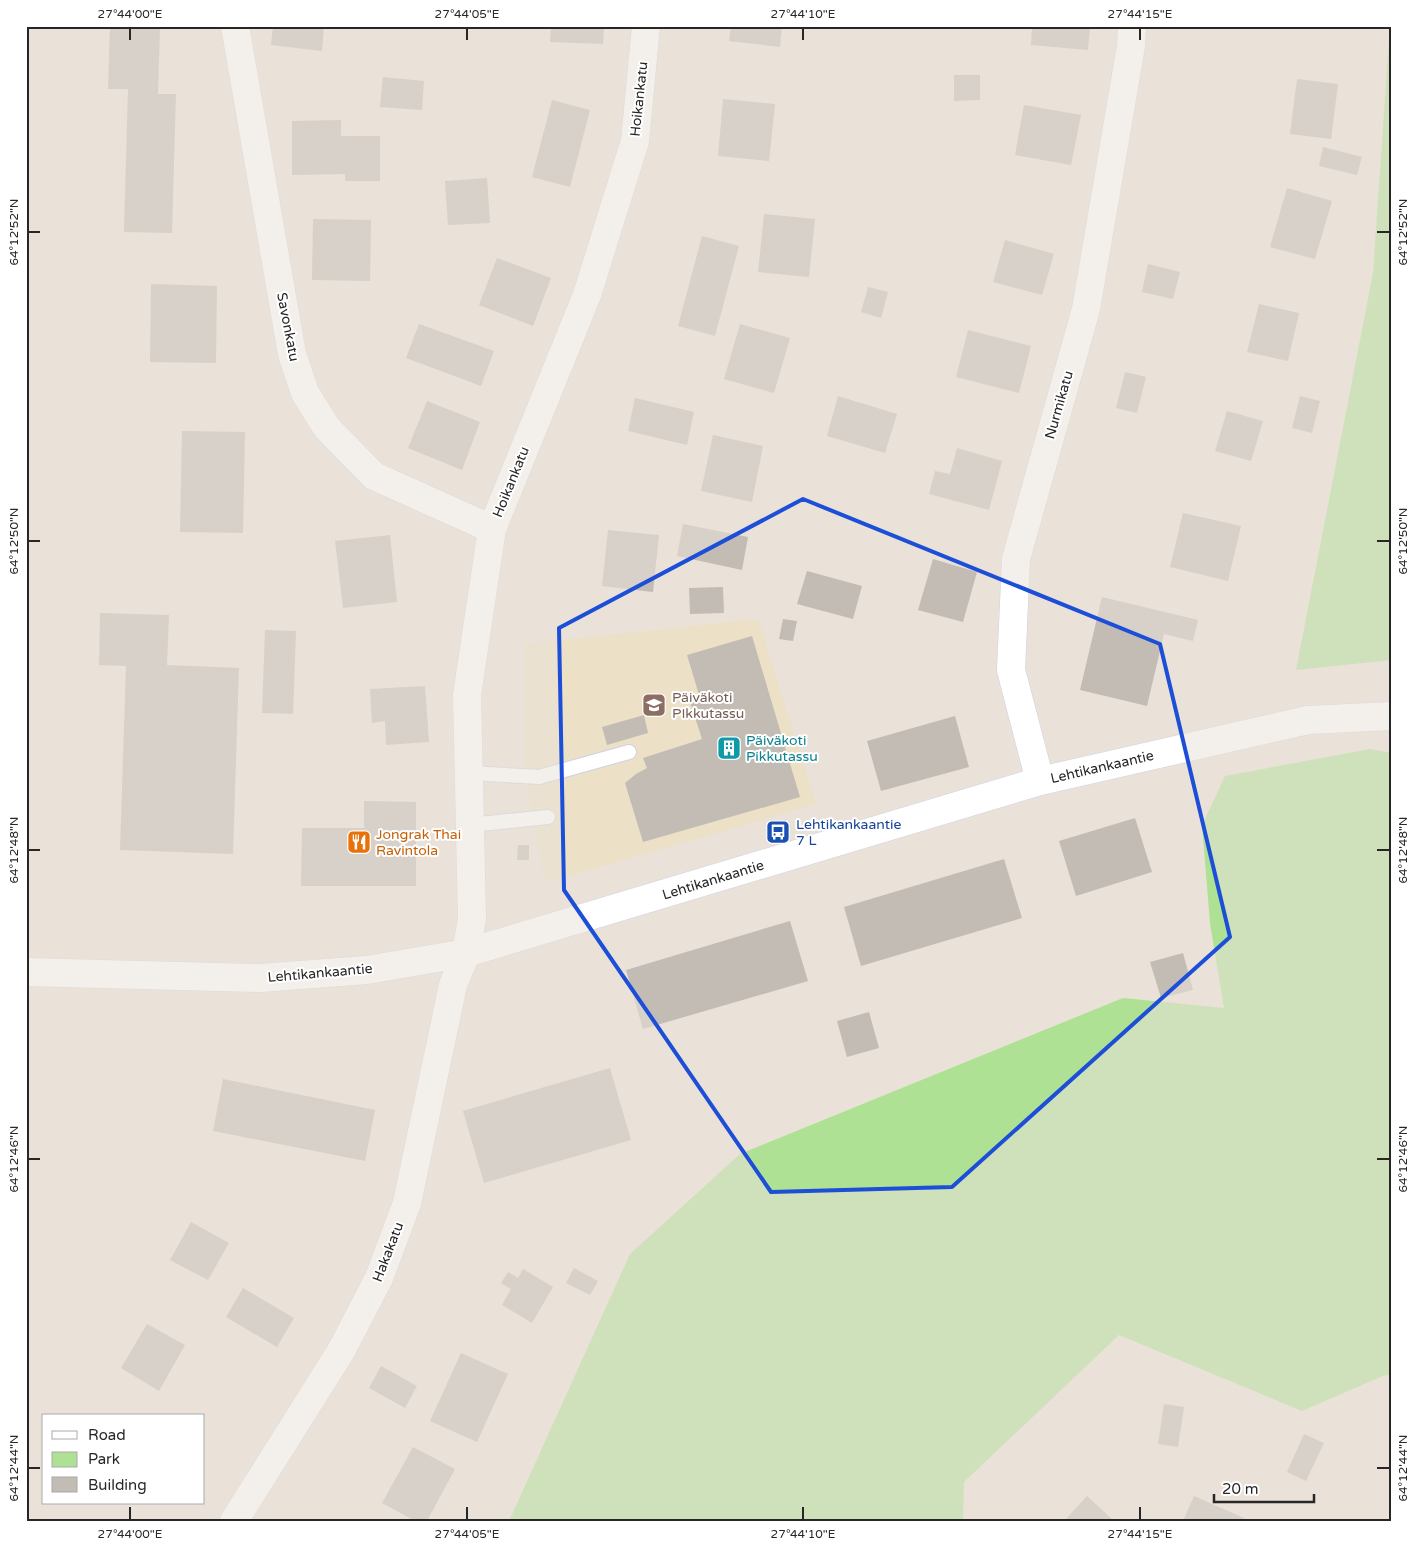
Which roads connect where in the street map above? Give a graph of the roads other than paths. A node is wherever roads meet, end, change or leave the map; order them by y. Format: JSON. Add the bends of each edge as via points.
{"nodes":[{"id":1,"x":235,"y":26,"type":"edge"},
{"id":2,"x":646,"y":26,"type":"edge"},
{"id":3,"x":1132,"y":26,"type":"edge"},
{"id":4,"x":492,"y":529,"type":"junction"},
{"id":5,"x":1391,"y":716,"type":"edge"},
{"id":6,"x":629,"y":752,"type":"dead end"},
{"id":7,"x":469,"y":773,"type":"junction"},
{"id":8,"x":1040,"y":781,"type":"junction"},
{"id":9,"x":548,"y":817,"type":"dead end"},
{"id":10,"x":470,"y":825,"type":"junction"},
{"id":11,"x":466,"y":953,"type":"junction"},
{"id":12,"x":26,"y":972,"type":"edge"},
{"id":13,"x":234,"y":1521,"type":"edge"}],
"edges":[{"from":1,"to":4,"type":"street","name":"Savonkatu","via":[[292,354],[305,393],[327,428],[374,476]]},
{"from":2,"to":4,"type":"street","name":"Hoikankatu","via":[[632,150],[587,295]]},
{"from":3,"to":8,"type":"street","name":"Nurmikatu","via":[[1086,309],[1016,558],[1012,670]]},
{"from":4,"to":7,"type":"street","name":"Hoikankatu","via":[[467,695]]},
{"from":5,"to":8,"type":"street","name":"Lehtikankaantie","via":[[1308,720]]},
{"from":6,"to":7,"type":"lane","via":[[539,776]]},
{"from":7,"to":10,"type":"street","name":"Hoikankatu"},
{"from":8,"to":11,"type":"street","name":"Lehtikankaantie"},
{"from":9,"to":10,"type":"lane"},
{"from":10,"to":11,"type":"street","name":"Hoikankatu","via":[[472,919]]},
{"from":11,"to":12,"type":"street","name":"Lehtikankaantie","via":[[367,970],[260,978]]},
{"from":11,"to":13,"type":"street","name":"Hakakatu","via":[[453,985],[407,1202],[379,1278],[341,1351]]}]}
